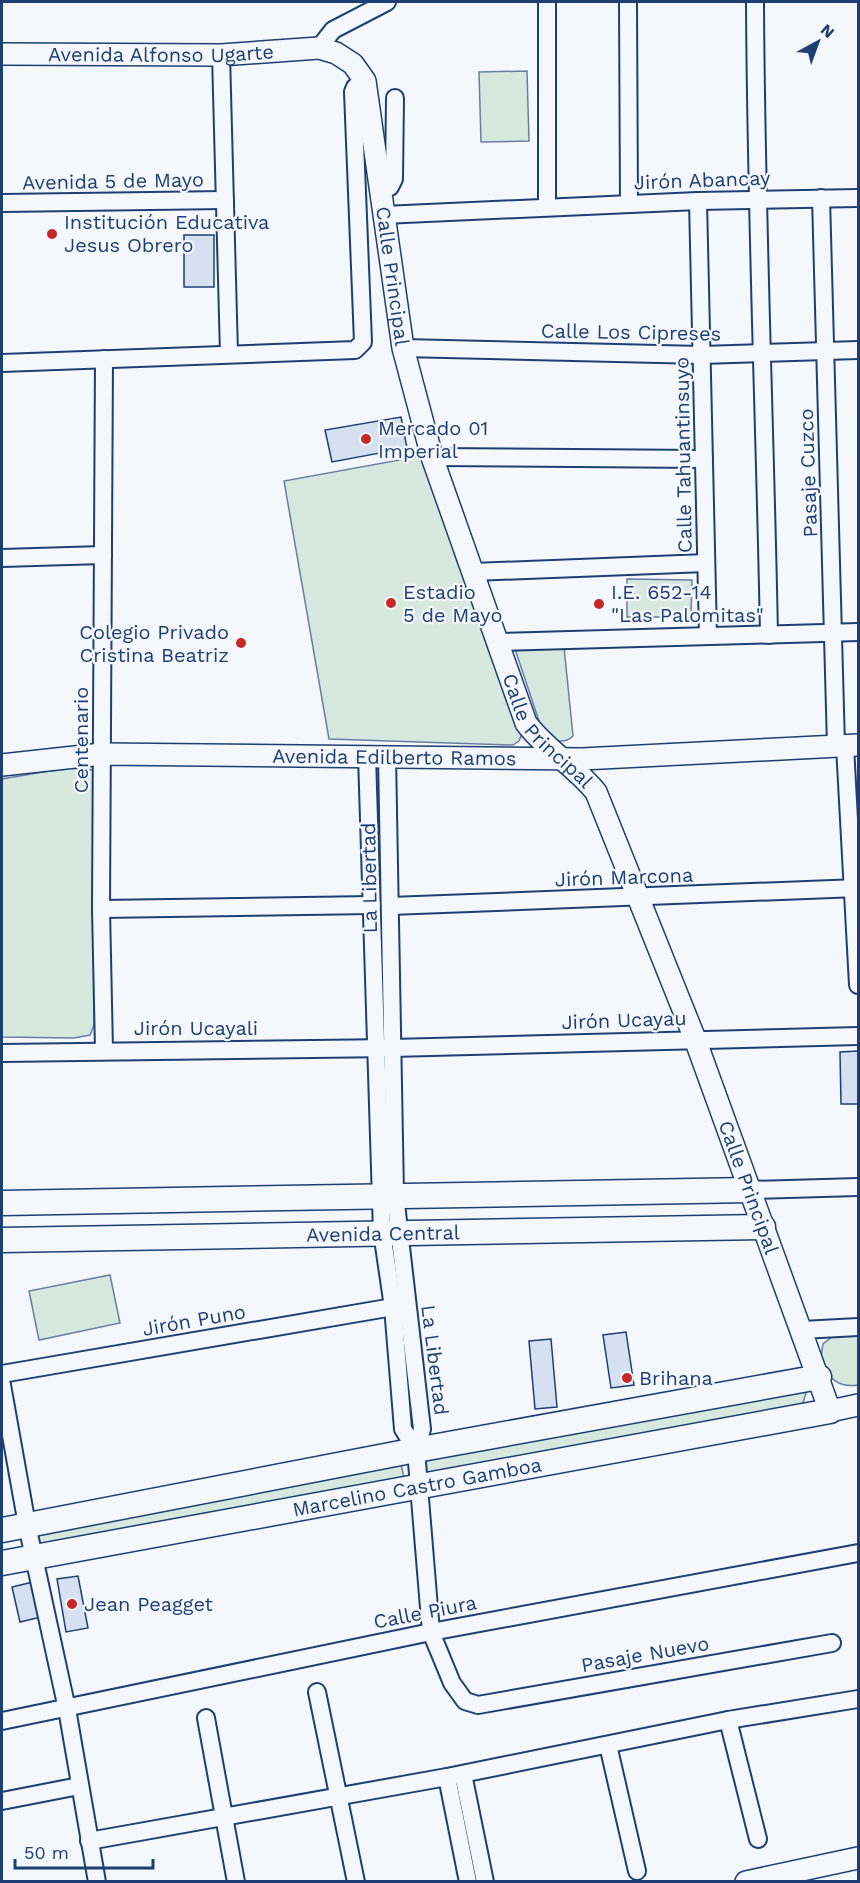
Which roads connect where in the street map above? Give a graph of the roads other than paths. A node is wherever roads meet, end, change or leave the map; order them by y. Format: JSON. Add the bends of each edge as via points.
{"nodes":[{"id":1,"x":387,"y":2,"type":"edge"},
{"id":2,"x":547,"y":2,"type":"edge"},
{"id":3,"x":628,"y":2,"type":"edge"},
{"id":4,"x":755,"y":2,"type":"edge"},
{"id":5,"x":319,"y":48,"type":"junction"},
{"id":6,"x":2,"y":54,"type":"edge"},
{"id":7,"x":220,"y":55,"type":"junction"},
{"id":8,"x":365,"y":81,"type":"junction"},
{"id":9,"x":395,"y":98,"type":"dead end"},
{"id":10,"x":380,"y":190,"type":"junction"},
{"id":11,"x":821,"y":198,"type":"junction"},
{"id":12,"x":858,"y":198,"type":"edge"},
{"id":13,"x":756,"y":199,"type":"junction"},
{"id":14,"x":225,"y":200,"type":"junction"},
{"id":15,"x":698,"y":201,"type":"junction"},
{"id":16,"x":2,"y":203,"type":"edge"},
{"id":17,"x":630,"y":204,"type":"junction"},
{"id":18,"x":547,"y":207,"type":"junction"},
{"id":19,"x":383,"y":215,"type":"junction"},
{"id":20,"x":403,"y":348,"type":"junction"},
{"id":21,"x":858,"y":350,"type":"edge"},
{"id":22,"x":825,"y":351,"type":"junction"},
{"id":23,"x":764,"y":353,"type":"junction"},
{"id":24,"x":229,"y":354,"type":"junction"},
{"id":25,"x":702,"y":355,"type":"junction"},
{"id":26,"x":104,"y":359,"type":"junction"},
{"id":27,"x":2,"y":363,"type":"edge"},
{"id":28,"x":432,"y":457,"type":"junction"},
{"id":29,"x":704,"y":459,"type":"junction"},
{"id":30,"x":103,"y":555,"type":"junction"},
{"id":31,"x":2,"y":558,"type":"edge"},
{"id":32,"x":706,"y":563,"type":"junction"},
{"id":33,"x":473,"y":572,"type":"junction"},
{"id":34,"x":858,"y":632,"type":"edge"},
{"id":35,"x":833,"y":633,"type":"junction"},
{"id":36,"x":769,"y":635,"type":"junction"},
{"id":37,"x":708,"y":636,"type":"junction"},
{"id":38,"x":498,"y":642,"type":"junction"},
{"id":39,"x":847,"y":746,"type":"edge"},
{"id":40,"x":102,"y":754,"type":"junction"},
{"id":41,"x":377,"y":756,"type":"junction"},
{"id":42,"x":560,"y":758,"type":"junction"},
{"id":43,"x":2,"y":765,"type":"edge"},
{"id":44,"x":856,"y":888,"type":"edge"},
{"id":45,"x":638,"y":897,"type":"junction"},
{"id":46,"x":372,"y":906,"type":"junction"},
{"id":47,"x":390,"y":906,"type":"junction"},
{"id":48,"x":101,"y":909,"type":"junction"},
{"id":49,"x":858,"y":985,"type":"edge"},
{"id":50,"x":858,"y":1036,"type":"edge"},
{"id":51,"x":695,"y":1039,"type":"junction"},
{"id":52,"x":385,"y":1048,"type":"junction"},
{"id":53,"x":104,"y":1050,"type":"junction"},
{"id":54,"x":2,"y":1053,"type":"edge"},
{"id":55,"x":858,"y":1186,"type":"edge"},
{"id":56,"x":750,"y":1191,"type":"junction"},
{"id":57,"x":388,"y":1195,"type":"junction"},
{"id":58,"x":2,"y":1203,"type":"edge"},
{"id":59,"x":763,"y":1227,"type":"junction"},
{"id":60,"x":390,"y":1232,"type":"junction"},
{"id":61,"x":2,"y":1240,"type":"edge"},
{"id":62,"x":393,"y":1307,"type":"junction"},
{"id":63,"x":858,"y":1326,"type":"edge"},
{"id":64,"x":802,"y":1330,"type":"junction"},
{"id":65,"x":2,"y":1374,"type":"edge"},
{"id":66,"x":819,"y":1377,"type":"junction"},
{"id":67,"x":2,"y":1385,"type":"edge"},
{"id":68,"x":858,"y":1406,"type":"edge"},
{"id":69,"x":830,"y":1411,"type":"junction"},
{"id":70,"x":416,"y":1450,"type":"junction"},
{"id":71,"x":420,"y":1488,"type":"junction"},
{"id":72,"x":27,"y":1525,"type":"junction"},
{"id":73,"x":2,"y":1530,"type":"edge"},
{"id":74,"x":858,"y":1553,"type":"edge"},
{"id":75,"x":35,"y":1557,"type":"junction"},
{"id":76,"x":2,"y":1563,"type":"edge"},
{"id":77,"x":431,"y":1632,"type":"junction"},
{"id":78,"x":832,"y":1643,"type":"dead end"},
{"id":79,"x":317,"y":1692,"type":"dead end"},
{"id":80,"x":858,"y":1699,"type":"edge"},
{"id":81,"x":67,"y":1709,"type":"junction"},
{"id":82,"x":206,"y":1718,"type":"dead end"},
{"id":83,"x":728,"y":1720,"type":"junction"},
{"id":84,"x":2,"y":1721,"type":"edge"},
{"id":85,"x":608,"y":1745,"type":"junction"},
{"id":86,"x":455,"y":1776,"type":"junction"},
{"id":87,"x":79,"y":1786,"type":"junction"},
{"id":88,"x":339,"y":1797,"type":"junction"},
{"id":89,"x":2,"y":1801,"type":"edge"},
{"id":90,"x":224,"y":1817,"type":"junction"},
{"id":91,"x":758,"y":1839,"type":"dead end"},
{"id":92,"x":89,"y":1841,"type":"junction"},
{"id":93,"x":858,"y":1858,"type":"edge"},
{"id":94,"x":637,"y":1871,"type":"dead end"},
{"id":95,"x":760,"y":1880,"type":"edge"},
{"id":96,"x":97,"y":1881,"type":"edge"},
{"id":97,"x":236,"y":1881,"type":"edge"},
{"id":98,"x":356,"y":1881,"type":"edge"},
{"id":99,"x":468,"y":1881,"type":"edge"},
{"id":100,"x":485,"y":1881,"type":"edge"}],
"edges":[{"from":1,"to":5,"type":"street","via":[[333,30]]},
{"from":2,"to":18,"type":"street"},
{"from":3,"to":17,"type":"street"},
{"from":4,"to":13,"type":"street"},
{"from":5,"to":7,"type":"street","name":"Avenida Alfonso Ugarte"},
{"from":5,"to":8,"type":"street","via":[[353,64]]},
{"from":6,"to":7,"type":"street","name":"Avenida Alfonso Ugarte"},
{"from":7,"to":14,"type":"street"},
{"from":8,"to":10,"type":"street","name":"Calle Principal"},
{"from":8,"to":24,"type":"street","via":[[353,92],[363,342],[355,350]]},
{"from":9,"to":10,"type":"street","via":[[394,179],[390,187]]},
{"from":10,"to":19,"type":"street","name":"Calle Principal"},
{"from":11,"to":12,"type":"street","name":"Jirón Abancay"},
{"from":11,"to":13,"type":"street","name":"Jirón Abancay"},
{"from":11,"to":22,"type":"street","name":"Pasaje Cuzco"},
{"from":13,"to":15,"type":"street","name":"Jirón Abancay"},
{"from":13,"to":23,"type":"street"},
{"from":14,"to":16,"type":"street","name":"Avenida 5 de Mayo"},
{"from":14,"to":24,"type":"street"},
{"from":15,"to":17,"type":"street","name":"Jirón Abancay"},
{"from":15,"to":25,"type":"street","name":"Calle Tahuantinsuyo"},
{"from":17,"to":18,"type":"street","name":"Jirón Abancay"},
{"from":18,"to":19,"type":"street","name":"Jirón Abancay"},
{"from":19,"to":20,"type":"street","name":"Calle Principal"},
{"from":20,"to":25,"type":"street","name":"Calle Los Cipreses"},
{"from":20,"to":28,"type":"street","name":"Calle Principal"},
{"from":21,"to":22,"type":"street","name":"Calle Los Cipreses"},
{"from":22,"to":23,"type":"street","name":"Calle Los Cipreses"},
{"from":22,"to":35,"type":"street","name":"Pasaje Cuzco"},
{"from":23,"to":25,"type":"street","name":"Calle Los Cipreses"},
{"from":23,"to":36,"type":"street"},
{"from":24,"to":26,"type":"street"},
{"from":25,"to":29,"type":"street","name":"Calle Tahuantinsuyo"},
{"from":26,"to":27,"type":"street"},
{"from":26,"to":30,"type":"street","name":"Centenario"},
{"from":28,"to":29,"type":"street"},
{"from":28,"to":33,"type":"street","name":"Calle Principal"},
{"from":29,"to":32,"type":"street","name":"Calle Tahuantinsuyo"},
{"from":30,"to":31,"type":"street"},
{"from":30,"to":40,"type":"street","name":"Centenario"},
{"from":32,"to":33,"type":"street"},
{"from":32,"to":37,"type":"street","name":"Calle Tahuantinsuyo"},
{"from":33,"to":38,"type":"street","name":"Calle Principal"},
{"from":34,"to":35,"type":"street"},
{"from":35,"to":36,"type":"street"},
{"from":35,"to":39,"type":"street","name":"Pasaje Cuzco"},
{"from":36,"to":37,"type":"street"},
{"from":37,"to":38,"type":"street"},
{"from":38,"to":42,"type":"street","name":"Calle Principal","via":[[526,723],[540,742]]},
{"from":39,"to":42,"type":"street","name":"Avenida Edilberto Ramos"},
{"from":39,"to":44,"type":"street","name":"Pasaje Cuzco"},
{"from":40,"to":41,"type":"street","name":"Avenida Edilberto Ramos"},
{"from":40,"to":43,"type":"street","name":"Avenida Edilberto Ramos"},
{"from":40,"to":48,"type":"street","name":"Centenario"},
{"from":41,"to":42,"type":"street","name":"Avenida Edilberto Ramos"},
{"from":41,"to":46,"type":"street","name":"La Libertad"},
{"from":41,"to":47,"type":"street","name":"La Libertad"},
{"from":42,"to":45,"type":"street","name":"Calle Principal","via":[[596,792]]},
{"from":44,"to":45,"type":"street","name":"Jirón Marcona"},
{"from":44,"to":49,"type":"street","name":"Pasaje Cuzco"},
{"from":45,"to":47,"type":"street","name":"Jirón Marcona"},
{"from":45,"to":51,"type":"street","name":"Calle Principal"},
{"from":46,"to":48,"type":"street"},
{"from":46,"to":52,"type":"street","name":"La Libertad"},
{"from":47,"to":52,"type":"street","name":"La Libertad"},
{"from":48,"to":53,"type":"street","name":"Centenario"},
{"from":50,"to":51,"type":"street","name":"Jirón Ucayau"},
{"from":51,"to":52,"type":"street","name":"Jirón Ucayau"},
{"from":51,"to":56,"type":"street","name":"Calle Principal"},
{"from":52,"to":53,"type":"street","name":"Jirón Ucayali"},
{"from":52,"to":57,"type":"street","name":"La Libertad"},
{"from":53,"to":54,"type":"street","name":"Jirón Ucayali"},
{"from":55,"to":56,"type":"street"},
{"from":56,"to":57,"type":"main road","name":"Avenida Central"},
{"from":56,"to":59,"type":"street","name":"Calle Principal"},
{"from":57,"to":58,"type":"main road","name":"Avenida Central"},
{"from":57,"to":60,"type":"street","name":"La Libertad"},
{"from":59,"to":60,"type":"main road","name":"Avenida Central"},
{"from":59,"to":64,"type":"street","name":"Calle Principal"},
{"from":60,"to":61,"type":"main road","name":"Avenida Central"},
{"from":60,"to":62,"type":"street","name":"La Libertad"},
{"from":60,"to":70,"type":"street","name":"La Libertad","via":[[422,1429]]},
{"from":62,"to":65,"type":"street","name":"Jirón Puno"},
{"from":62,"to":70,"type":"street","name":"La Libertad","via":[[403,1430]]},
{"from":63,"to":64,"type":"street"},
{"from":64,"to":66,"type":"street","name":"Calle Principal"},
{"from":66,"to":69,"type":"street","name":"Calle Principal"},
{"from":66,"to":70,"type":"main road","name":"Marcelino Castro Gamboa"},
{"from":67,"to":72,"type":"street"},
{"from":68,"to":69,"type":"street"},
{"from":69,"to":71,"type":"main road","name":"Marcelino Castro Gamboa"},
{"from":70,"to":71,"type":"street"},
{"from":70,"to":72,"type":"main road","name":"Marcelino Castro Gamboa"},
{"from":71,"to":75,"type":"main road","name":"Marcelino Castro Gamboa"},
{"from":71,"to":77,"type":"street"},
{"from":72,"to":73,"type":"main road","name":"Marcelino Castro Gamboa"},
{"from":72,"to":75,"type":"street"},
{"from":74,"to":77,"type":"street","name":"Calle Piura"},
{"from":75,"to":76,"type":"main road","name":"Marcelino Castro Gamboa"},
{"from":75,"to":81,"type":"street"},
{"from":77,"to":78,"type":"street","name":"Pasaje Nuevo","via":[[443,1664],[465,1701],[478,1705]]},
{"from":77,"to":81,"type":"street","name":"Calle Piura"},
{"from":79,"to":88,"type":"street"},
{"from":80,"to":83,"type":"street"},
{"from":81,"to":84,"type":"street","name":"Calle Piura"},
{"from":81,"to":87,"type":"street"},
{"from":82,"to":90,"type":"street"},
{"from":83,"to":85,"type":"street"},
{"from":83,"to":91,"type":"street"},
{"from":85,"to":86,"type":"street"},
{"from":85,"to":94,"type":"street"},
{"from":86,"to":88,"type":"street"},
{"from":86,"to":99,"type":"street"},
{"from":86,"to":100,"type":"street"},
{"from":87,"to":89,"type":"street"},
{"from":87,"to":92,"type":"street"},
{"from":88,"to":90,"type":"street"},
{"from":88,"to":98,"type":"street"},
{"from":90,"to":92,"type":"street"},
{"from":90,"to":97,"type":"street"},
{"from":92,"to":96,"type":"street"},
{"from":93,"to":95,"type":"street"}]}
